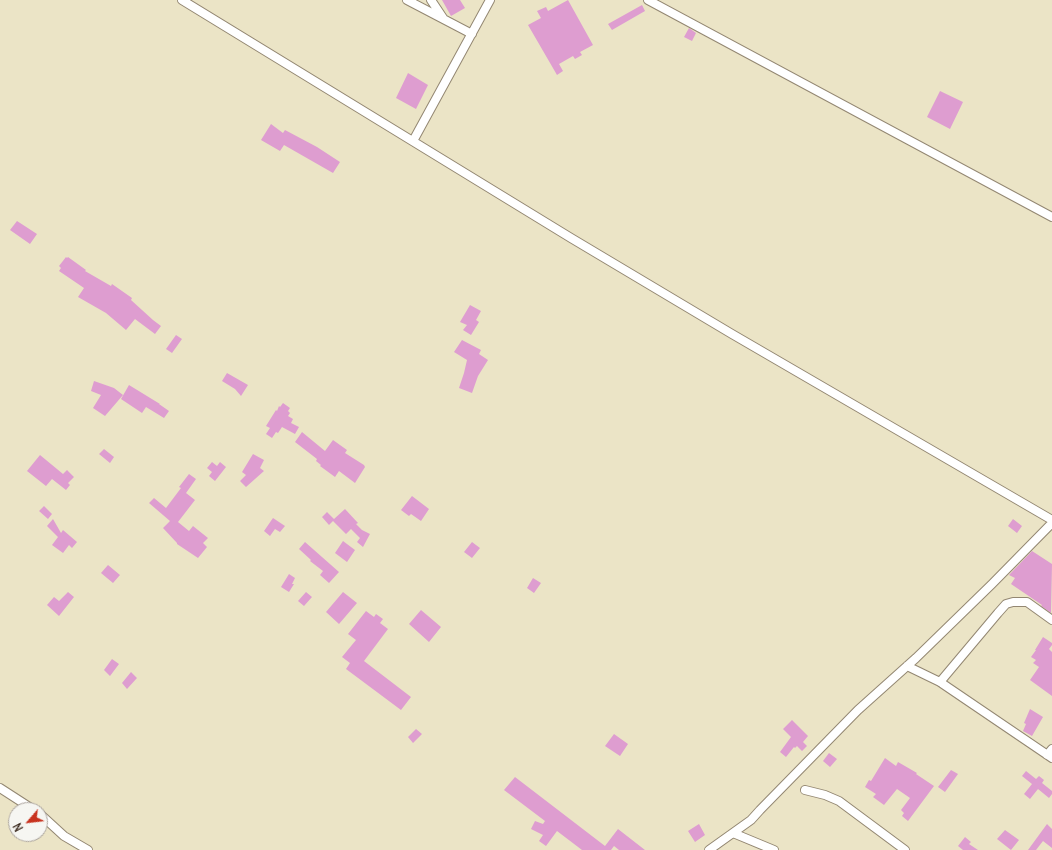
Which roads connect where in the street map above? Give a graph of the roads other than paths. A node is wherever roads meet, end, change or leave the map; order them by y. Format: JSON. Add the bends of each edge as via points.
{"nodes":[{"id":1,"x":182,"y":0,"type":"edge"},
{"id":2,"x":407,"y":0,"type":"edge"},
{"id":3,"x":431,"y":0,"type":"edge"},
{"id":4,"x":490,"y":0,"type":"edge"},
{"id":5,"x":648,"y":0,"type":"edge"},
{"id":6,"x":443,"y":19,"type":"junction"},
{"id":7,"x":472,"y":34,"type":"junction"},
{"id":8,"x":413,"y":141,"type":"junction"},
{"id":9,"x":1052,"y":217,"type":"edge"},
{"id":10,"x":1052,"y":520,"type":"edge"},
{"id":11,"x":1052,"y":523,"type":"edge"},
{"id":12,"x":1052,"y":620,"type":"edge"},
{"id":13,"x":907,"y":666,"type":"junction"},
{"id":14,"x":940,"y":682,"type":"junction"},
{"id":15,"x":1050,"y":754,"type":"edge"},
{"id":16,"x":0,"y":788,"type":"edge"},
{"id":17,"x":805,"y":790,"type":"dead end"},
{"id":18,"x":22,"y":802,"type":"edge"},
{"id":19,"x":48,"y":821,"type":"edge"},
{"id":20,"x":733,"y":834,"type":"junction"},
{"id":21,"x":88,"y":850,"type":"edge"},
{"id":22,"x":709,"y":850,"type":"edge"},
{"id":23,"x":774,"y":850,"type":"edge"},
{"id":24,"x":905,"y":850,"type":"edge"}],
"edges":[{"from":1,"to":8,"type":"street"},
{"from":2,"to":6,"type":"street"},
{"from":3,"to":6,"type":"street"},
{"from":4,"to":7,"type":"street"},
{"from":5,"to":9,"type":"street"},
{"from":6,"to":7,"type":"street"},
{"from":7,"to":8,"type":"street"},
{"from":8,"to":10,"type":"street","via":[[725,330]]},
{"from":11,"to":13,"type":"street"},
{"from":12,"to":14,"type":"street","via":[[1027,602],[1006,604]]},
{"from":13,"to":14,"type":"street"},
{"from":13,"to":20,"type":"street","via":[[858,710],[752,820]]},
{"from":14,"to":15,"type":"street"},
{"from":16,"to":18,"type":"street"},
{"from":17,"to":24,"type":"street","via":[[839,801]]},
{"from":19,"to":21,"type":"street","via":[[64,836]]},
{"from":20,"to":22,"type":"street"},
{"from":20,"to":23,"type":"street"}]}
